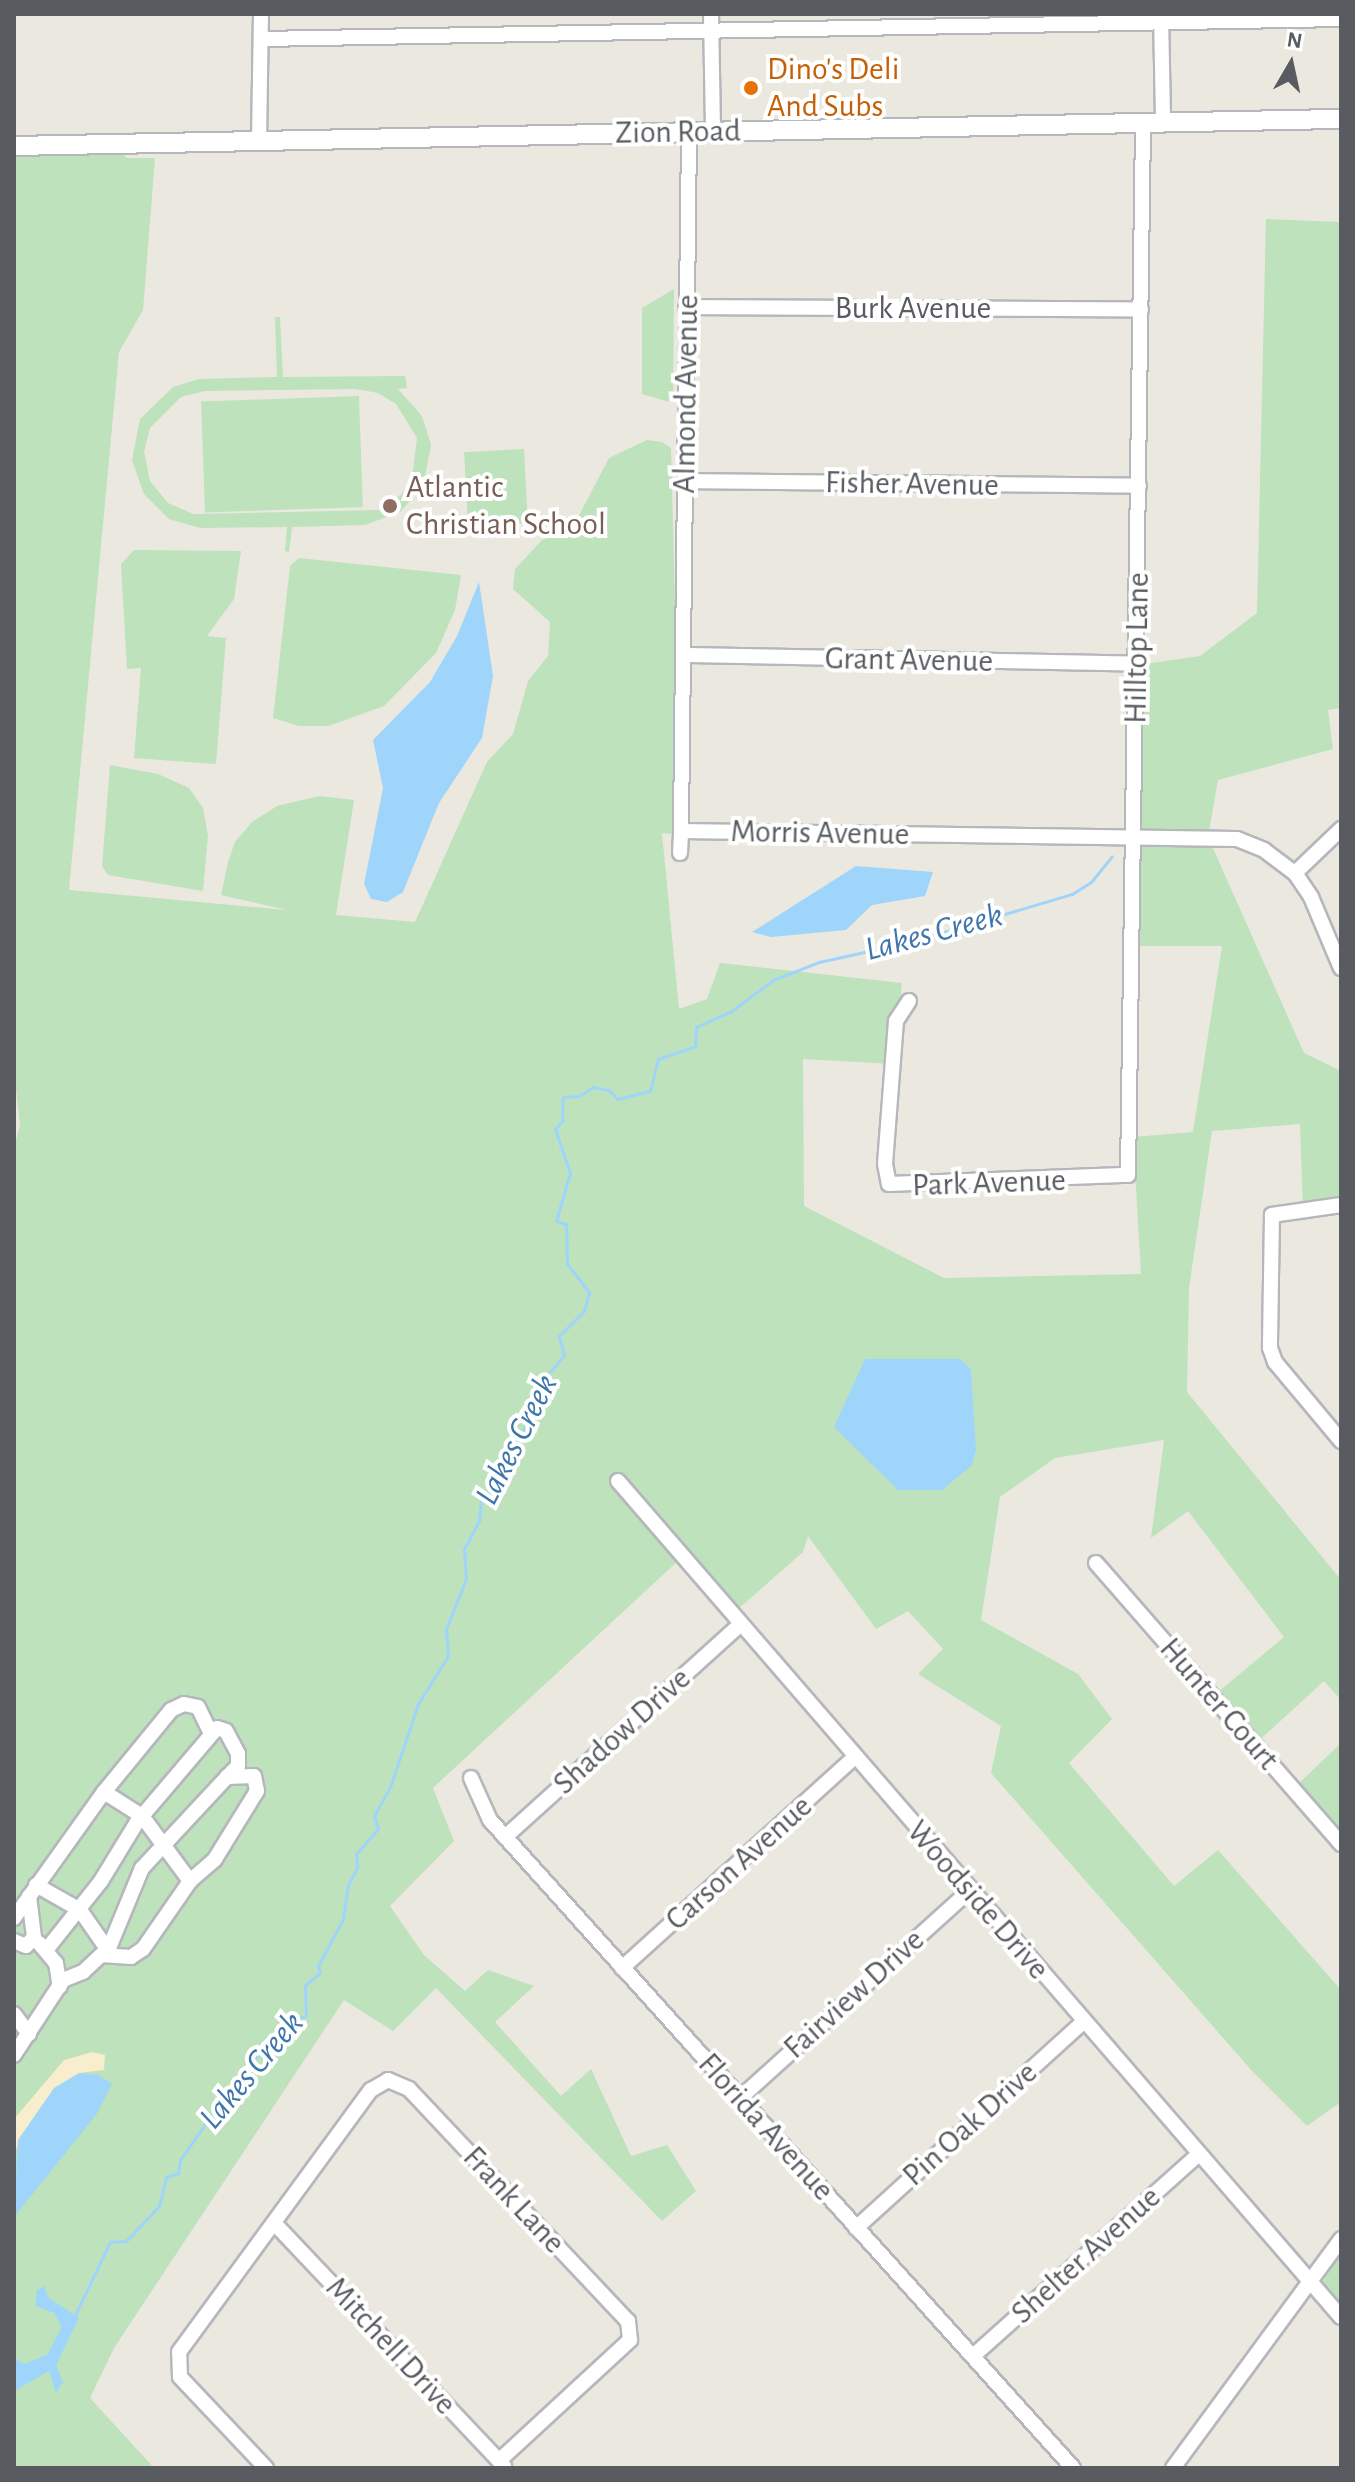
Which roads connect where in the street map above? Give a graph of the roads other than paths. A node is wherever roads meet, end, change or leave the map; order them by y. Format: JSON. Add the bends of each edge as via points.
{"nodes":[{"id":1,"x":261,"y":14,"type":"edge"},
{"id":2,"x":711,"y":14,"type":"edge"},
{"id":3,"x":1161,"y":18,"type":"edge"},
{"id":4,"x":1341,"y":19,"type":"edge"},
{"id":5,"x":711,"y":30,"type":"junction"},
{"id":6,"x":261,"y":39,"type":"junction"},
{"id":7,"x":1341,"y":119,"type":"edge"},
{"id":8,"x":1143,"y":123,"type":"junction"},
{"id":9,"x":1163,"y":123,"type":"junction"},
{"id":10,"x":689,"y":132,"type":"junction"},
{"id":11,"x":713,"y":132,"type":"junction"},
{"id":12,"x":259,"y":141,"type":"junction"},
{"id":13,"x":14,"y":146,"type":"edge"},
{"id":14,"x":686,"y":307,"type":"junction"},
{"id":15,"x":1141,"y":309,"type":"junction"},
{"id":16,"x":685,"y":481,"type":"junction"},
{"id":17,"x":1139,"y":486,"type":"junction"},
{"id":18,"x":683,"y":655,"type":"junction"},
{"id":19,"x":1136,"y":664,"type":"junction"},
{"id":20,"x":1341,"y":829,"type":"edge"},
{"id":21,"x":681,"y":831,"type":"junction"},
{"id":22,"x":1135,"y":837,"type":"junction"},
{"id":23,"x":680,"y":853,"type":"dead end"},
{"id":24,"x":1295,"y":873,"type":"junction"},
{"id":25,"x":1341,"y":968,"type":"edge"},
{"id":26,"x":909,"y":1001,"type":"dead end"},
{"id":27,"x":1130,"y":1173,"type":"joint"},
{"id":28,"x":1341,"y":1205,"type":"edge"},
{"id":29,"x":1341,"y":1441,"type":"edge"},
{"id":30,"x":618,"y":1481,"type":"dead end"},
{"id":31,"x":1096,"y":1563,"type":"dead end"},
{"id":32,"x":740,"y":1625,"type":"junction"},
{"id":33,"x":211,"y":1734,"type":"junction"},
{"id":34,"x":855,"y":1757,"type":"junction"},
{"id":35,"x":227,"y":1777,"type":"junction"},
{"id":36,"x":471,"y":1778,"type":"dead end"},
{"id":37,"x":104,"y":1792,"type":"junction"},
{"id":38,"x":142,"y":1816,"type":"junction"},
{"id":39,"x":505,"y":1837,"type":"junction"},
{"id":40,"x":1341,"y":1844,"type":"edge"},
{"id":41,"x":166,"y":1847,"type":"junction"},
{"id":42,"x":190,"y":1881,"type":"junction"},
{"id":43,"x":33,"y":1891,"type":"junction"},
{"id":44,"x":969,"y":1891,"type":"junction"},
{"id":45,"x":80,"y":1910,"type":"junction"},
{"id":46,"x":14,"y":1918,"type":"edge"},
{"id":47,"x":14,"y":1941,"type":"edge"},
{"id":48,"x":33,"y":1941,"type":"junction"},
{"id":49,"x":47,"y":1949,"type":"junction"},
{"id":50,"x":110,"y":1952,"type":"junction"},
{"id":51,"x":622,"y":1968,"type":"junction"},
{"id":52,"x":60,"y":1987,"type":"junction"},
{"id":53,"x":14,"y":2014,"type":"edge"},
{"id":54,"x":1084,"y":2021,"type":"junction"},
{"id":55,"x":29,"y":2034,"type":"junction"},
{"id":56,"x":14,"y":2055,"type":"edge"},
{"id":57,"x":740,"y":2098,"type":"junction"},
{"id":58,"x":1199,"y":2154,"type":"junction"},
{"id":59,"x":276,"y":2225,"type":"junction"},
{"id":60,"x":856,"y":2228,"type":"junction"},
{"id":61,"x":1341,"y":2239,"type":"edge"},
{"id":62,"x":1310,"y":2281,"type":"junction"},
{"id":63,"x":1341,"y":2317,"type":"edge"},
{"id":64,"x":973,"y":2356,"type":"junction"},
{"id":65,"x":503,"y":2464,"type":"edge"},
{"id":66,"x":266,"y":2468,"type":"edge"},
{"id":67,"x":1073,"y":2468,"type":"edge"},
{"id":68,"x":1173,"y":2468,"type":"edge"}],
"edges":[{"from":1,"to":6,"type":"street"},
{"from":2,"to":5,"type":"street"},
{"from":3,"to":4,"type":"street"},
{"from":3,"to":5,"type":"street"},
{"from":3,"to":9,"type":"street"},
{"from":5,"to":6,"type":"street"},
{"from":5,"to":11,"type":"street"},
{"from":6,"to":12,"type":"street"},
{"from":7,"to":9,"type":"street","name":"Zion Road"},
{"from":8,"to":9,"type":"street","name":"Zion Road"},
{"from":8,"to":11,"type":"street","name":"Zion Road"},
{"from":8,"to":15,"type":"street","name":"Hilltop Lane"},
{"from":10,"to":11,"type":"street","name":"Zion Road"},
{"from":10,"to":12,"type":"street","name":"Zion Road"},
{"from":10,"to":14,"type":"street","name":"Almond Avenue"},
{"from":12,"to":13,"type":"street","name":"Zion Road"},
{"from":14,"to":15,"type":"street","name":"Burk Avenue"},
{"from":14,"to":16,"type":"street","name":"Almond Avenue"},
{"from":15,"to":17,"type":"street","name":"Hilltop Lane"},
{"from":16,"to":17,"type":"street","name":"Fisher Avenue"},
{"from":16,"to":18,"type":"street","name":"Almond Avenue"},
{"from":17,"to":19,"type":"street","name":"Hilltop Lane"},
{"from":18,"to":19,"type":"street","name":"Grant Avenue"},
{"from":18,"to":21,"type":"street"},
{"from":19,"to":22,"type":"street","name":"Hilltop Lane"},
{"from":20,"to":24,"type":"street"},
{"from":21,"to":22,"type":"street","name":"Morris Avenue"},
{"from":21,"to":23,"type":"street"},
{"from":22,"to":24,"type":"street","name":"Morris Avenue","via":[[1237,839],[1264,850]]},
{"from":22,"to":27,"type":"street","name":"Hilltop Lane"},
{"from":24,"to":25,"type":"street"},
{"from":26,"to":27,"type":"street","name":"Park Avenue","via":[[896,1021],[885,1164],[889,1184],[1117,1179]]},
{"from":28,"to":29,"type":"street","via":[[1272,1215],[1271,1354]]},
{"from":30,"to":32,"type":"street","name":"Woodside Drive"},
{"from":31,"to":40,"type":"street","name":"Hunter Court"},
{"from":32,"to":34,"type":"street","name":"Woodside Drive"},
{"from":32,"to":39,"type":"street","name":"Shadow Drive"},
{"from":33,"to":35,"type":"street","via":[[224,1729],[237,1750],[238,1766]]},
{"from":33,"to":37,"type":"street","via":[[200,1708],[175,1707]]},
{"from":33,"to":38,"type":"street"},
{"from":34,"to":44,"type":"street","name":"Woodside Drive"},
{"from":34,"to":51,"type":"street","name":"Carson Avenue"},
{"from":35,"to":41,"type":"street"},
{"from":35,"to":42,"type":"street","via":[[252,1774],[257,1791],[215,1859]]},
{"from":36,"to":39,"type":"street","name":"Florida Avenue","via":[[490,1820]]},
{"from":37,"to":38,"type":"street"},
{"from":37,"to":43,"type":"street"},
{"from":38,"to":41,"type":"street"},
{"from":38,"to":45,"type":"street"},
{"from":39,"to":51,"type":"street","name":"Florida Avenue"},
{"from":41,"to":42,"type":"street"},
{"from":41,"to":50,"type":"street","via":[[137,1877]]},
{"from":42,"to":50,"type":"street","via":[[140,1952]]},
{"from":43,"to":45,"type":"street"},
{"from":43,"to":46,"type":"street"},
{"from":43,"to":48,"type":"street"},
{"from":44,"to":54,"type":"street","name":"Woodside Drive"},
{"from":44,"to":57,"type":"street","name":"Fairview Drive"},
{"from":45,"to":49,"type":"street"},
{"from":45,"to":50,"type":"street"},
{"from":47,"to":48,"type":"street","via":[[23,1946]]},
{"from":48,"to":49,"type":"street"},
{"from":49,"to":52,"type":"street"},
{"from":50,"to":52,"type":"street"},
{"from":51,"to":57,"type":"street","name":"Florida Avenue"},
{"from":52,"to":55,"type":"street"},
{"from":53,"to":55,"type":"street"},
{"from":54,"to":58,"type":"street","name":"Woodside Drive"},
{"from":54,"to":60,"type":"street","name":"Pin Oak Drive"},
{"from":55,"to":56,"type":"street"},
{"from":57,"to":60,"type":"street","name":"Florida Avenue"},
{"from":58,"to":62,"type":"street","name":"Woodside Drive"},
{"from":58,"to":64,"type":"street","name":"Shelter Avenue"},
{"from":59,"to":65,"type":"street","name":"Mitchell Drive"},
{"from":59,"to":65,"type":"street","name":"Frank Lane","via":[[375,2085],[388,2080],[409,2089],[628,2321],[630,2340]]},
{"from":59,"to":66,"type":"street","via":[[179,2352],[176,2366],[180,2377]]},
{"from":60,"to":64,"type":"street","name":"Florida Avenue"},
{"from":61,"to":62,"type":"street"},
{"from":62,"to":63,"type":"street","name":"Woodside Drive"},
{"from":62,"to":68,"type":"street"},
{"from":64,"to":67,"type":"street","name":"Florida Avenue"}]}
